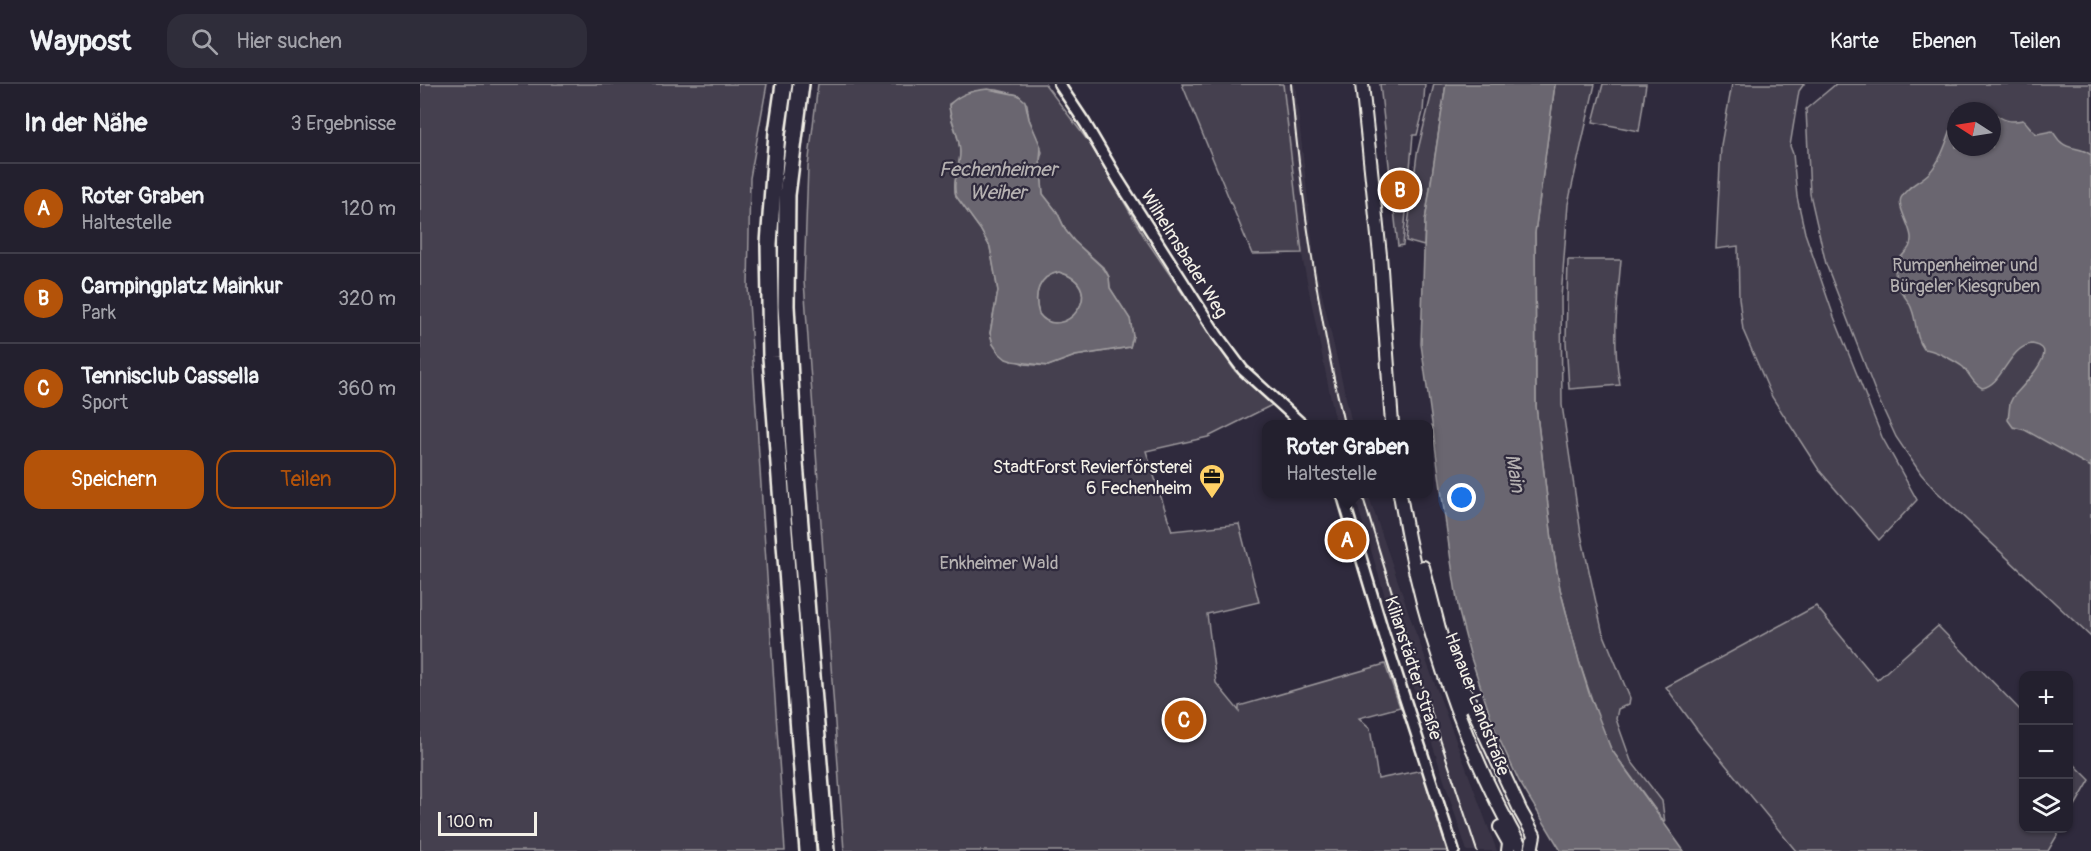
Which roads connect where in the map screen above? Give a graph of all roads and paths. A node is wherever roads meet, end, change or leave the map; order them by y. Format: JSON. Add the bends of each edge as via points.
{"nodes":[{"id":1,"x":784,"y":84,"type":"edge"},
{"id":2,"x":801,"y":84,"type":"edge"},
{"id":3,"x":1059,"y":84,"type":"edge"},
{"id":4,"x":1362,"y":84,"type":"edge"},
{"id":5,"x":1370,"y":84,"type":"edge"},
{"id":6,"x":1298,"y":420,"type":"edge"},
{"id":7,"x":1392,"y":420,"type":"edge"},
{"id":8,"x":1400,"y":420,"type":"edge"},
{"id":9,"x":1343,"y":498,"type":"edge"},
{"id":10,"x":1401,"y":498,"type":"edge"},
{"id":11,"x":1409,"y":498,"type":"edge"},
{"id":12,"x":1430,"y":630,"type":"junction"},
{"id":13,"x":1442,"y":640,"type":"junction"},
{"id":14,"x":808,"y":851,"type":"edge"},
{"id":15,"x":826,"y":851,"type":"edge"},
{"id":16,"x":1454,"y":851,"type":"edge"},
{"id":17,"x":1509,"y":851,"type":"edge"},
{"id":18,"x":1523,"y":851,"type":"edge"},
{"id":19,"x":1531,"y":851,"type":"edge"}],
"edges":[{"from":1,"to":14,"type":"highway","via":[[770,233],[771,357]]},
{"from":2,"to":15,"type":"highway","via":[[788,195],[786,306]]},
{"from":3,"to":6,"type":"street","name":"Wilhelmsbader Weg","via":[[1216,336],[1243,370]]},
{"from":4,"to":7,"type":"main road"},
{"from":5,"to":8,"type":"main road","via":[[1389,258]]},
{"from":9,"to":16,"type":"street","name":"Kilianstädter Straße"},
{"from":10,"to":12,"type":"main road","name":"Hanauer Landstraße"},
{"from":11,"to":13,"type":"main road","name":"Hanauer Landstraße"},
{"from":12,"to":17,"type":"main road","via":[[1440,685],[1465,755]]},
{"from":12,"to":18,"type":"main road","name":"Hanauer Landstraße","via":[[1445,682],[1479,767]]},
{"from":13,"to":19,"type":"main road","name":"Hanauer Landstraße","via":[[1477,742]]},
{"from":13,"to":19,"type":"main road","bridge":true,"via":[[1533,833]]}]}
